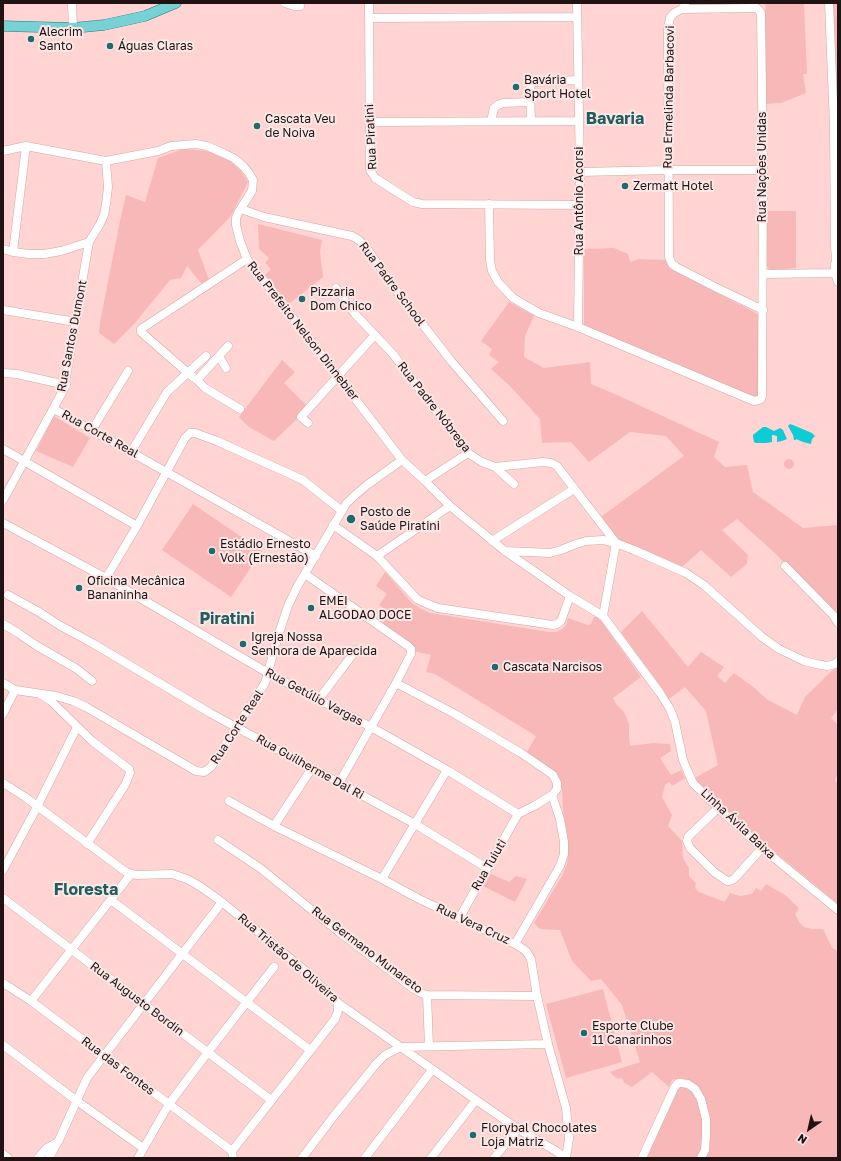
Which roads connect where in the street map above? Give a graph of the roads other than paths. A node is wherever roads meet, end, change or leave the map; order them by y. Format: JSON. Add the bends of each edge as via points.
{"nodes":[{"id":1,"x":72,"y":3,"type":"edge"},
{"id":2,"x":162,"y":3,"type":"edge"},
{"id":3,"x":176,"y":3,"type":"edge"},
{"id":4,"x":285,"y":3,"type":"edge"},
{"id":5,"x":369,"y":3,"type":"edge"},
{"id":6,"x":577,"y":3,"type":"edge"},
{"id":7,"x":709,"y":3,"type":"edge"},
{"id":8,"x":829,"y":3,"type":"edge"},
{"id":9,"x":300,"y":6,"type":"dead end"},
{"id":10,"x":684,"y":6,"type":"edge"},
{"id":11,"x":717,"y":8,"type":"junction"},
{"id":12,"x":577,"y":17,"type":"junction"},
{"id":13,"x":369,"y":18,"type":"junction"},
{"id":14,"x":3,"y":21,"type":"edge"},
{"id":15,"x":73,"y":25,"type":"junction"},
{"id":16,"x":3,"y":26,"type":"edge"},
{"id":17,"x":578,"y":80,"type":"junction"},
{"id":18,"x":530,"y":102,"type":"junction"},
{"id":19,"x":491,"y":121,"type":"junction"},
{"id":20,"x":531,"y":121,"type":"junction"},
{"id":21,"x":578,"y":121,"type":"junction"},
{"id":22,"x":369,"y":122,"type":"junction"},
{"id":23,"x":836,"y":126,"type":"edge"},
{"id":24,"x":26,"y":146,"type":"junction"},
{"id":25,"x":3,"y":151,"type":"edge"},
{"id":26,"x":106,"y":161,"type":"junction"},
{"id":27,"x":668,"y":170,"type":"junction"},
{"id":28,"x":763,"y":170,"type":"junction"},
{"id":29,"x":580,"y":172,"type":"junction"},
{"id":30,"x":489,"y":204,"type":"junction"},
{"id":31,"x":580,"y":205,"type":"junction"},
{"id":32,"x":240,"y":209,"type":"junction"},
{"id":33,"x":836,"y":218,"type":"edge"},
{"id":34,"x":89,"y":242,"type":"junction"},
{"id":35,"x":837,"y":248,"type":"edge"},
{"id":36,"x":3,"y":249,"type":"edge"},
{"id":37,"x":13,"y":252,"type":"junction"},
{"id":38,"x":247,"y":259,"type":"junction"},
{"id":39,"x":837,"y":259,"type":"edge"},
{"id":40,"x":835,"y":273,"type":"junction"},
{"id":41,"x":762,"y":274,"type":"junction"},
{"id":42,"x":838,"y":282,"type":"edge"},
{"id":43,"x":336,"y":288,"type":"dead end"},
{"id":44,"x":3,"y":310,"type":"edge"},
{"id":45,"x":763,"y":310,"type":"junction"},
{"id":46,"x":76,"y":322,"type":"junction"},
{"id":47,"x":578,"y":326,"type":"junction"},
{"id":48,"x":374,"y":336,"type":"junction"},
{"id":49,"x":228,"y":346,"type":"dead end"},
{"id":50,"x":206,"y":356,"type":"dead end"},
{"id":51,"x":219,"y":356,"type":"junction"},
{"id":52,"x":226,"y":368,"type":"dead end"},
{"id":53,"x":128,"y":371,"type":"dead end"},
{"id":54,"x":3,"y":373,"type":"edge"},
{"id":55,"x":188,"y":373,"type":"junction"},
{"id":56,"x":338,"y":376,"type":"junction"},
{"id":57,"x":197,"y":380,"type":"junction"},
{"id":58,"x":66,"y":385,"type":"junction"},
{"id":59,"x":54,"y":409,"type":"junction"},
{"id":60,"x":240,"y":409,"type":"dead end"},
{"id":61,"x":503,"y":421,"type":"dead end"},
{"id":62,"x":308,"y":423,"type":"dead end"},
{"id":63,"x":92,"y":430,"type":"junction"},
{"id":64,"x":3,"y":449,"type":"edge"},
{"id":65,"x":131,"y":452,"type":"junction"},
{"id":66,"x":468,"y":453,"type":"junction"},
{"id":67,"x":402,"y":460,"type":"junction"},
{"id":68,"x":25,"y":461,"type":"junction"},
{"id":69,"x":495,"y":468,"type":"junction"},
{"id":70,"x":166,"y":472,"type":"junction"},
{"id":71,"x":425,"y":481,"type":"junction"},
{"id":72,"x":514,"y":484,"type":"dead end"},
{"id":73,"x":574,"y":489,"type":"junction"},
{"id":74,"x":3,"y":500,"type":"edge"},
{"id":75,"x":450,"y":506,"type":"junction"},
{"id":76,"x":342,"y":511,"type":"junction"},
{"id":77,"x":3,"y":523,"type":"edge"},
{"id":78,"x":333,"y":525,"type":"junction"},
{"id":79,"x":137,"y":526,"type":"junction"},
{"id":80,"x":492,"y":541,"type":"junction"},
{"id":81,"x":616,"y":543,"type":"junction"},
{"id":82,"x":505,"y":551,"type":"junction"},
{"id":83,"x":316,"y":556,"type":"junction"},
{"id":84,"x":377,"y":556,"type":"junction"},
{"id":85,"x":785,"y":566,"type":"dead end"},
{"id":86,"x":305,"y":574,"type":"junction"},
{"id":87,"x":106,"y":578,"type":"junction"},
{"id":88,"x":8,"y":595,"type":"dead end"},
{"id":89,"x":570,"y":596,"type":"junction"},
{"id":90,"x":603,"y":616,"type":"junction"},
{"id":91,"x":838,"y":623,"type":"edge"},
{"id":92,"x":3,"y":624,"type":"edge"},
{"id":93,"x":356,"y":650,"type":"dead end"},
{"id":94,"x":838,"y":661,"type":"edge"},
{"id":95,"x":268,"y":672,"type":"junction"},
{"id":96,"x":92,"y":681,"type":"dead end"},
{"id":97,"x":396,"y":683,"type":"junction"},
{"id":98,"x":3,"y":684,"type":"edge"},
{"id":99,"x":15,"y":690,"type":"junction"},
{"id":100,"x":39,"y":693,"type":"junction"},
{"id":101,"x":319,"y":699,"type":"junction"},
{"id":102,"x":3,"y":714,"type":"edge"},
{"id":103,"x":77,"y":727,"type":"junction"},
{"id":104,"x":237,"y":727,"type":"junction"},
{"id":105,"x":371,"y":727,"type":"junction"},
{"id":106,"x":312,"y":768,"type":"junction"},
{"id":107,"x":446,"y":770,"type":"junction"},
{"id":108,"x":3,"y":783,"type":"edge"},
{"id":109,"x":340,"y":783,"type":"junction"},
{"id":110,"x":552,"y":795,"type":"junction"},
{"id":111,"x":229,"y":802,"type":"dead end"},
{"id":112,"x":38,"y":806,"type":"junction"},
{"id":113,"x":718,"y":808,"type":"junction"},
{"id":114,"x":518,"y":814,"type":"junction"},
{"id":115,"x":415,"y":824,"type":"junction"},
{"id":116,"x":274,"y":826,"type":"junction"},
{"id":117,"x":218,"y":840,"type":"dead end"},
{"id":118,"x":87,"y":844,"type":"junction"},
{"id":119,"x":762,"y":848,"type":"junction"},
{"id":120,"x":487,"y":868,"type":"junction"},
{"id":121,"x":3,"y":870,"type":"edge"},
{"id":122,"x":130,"y":874,"type":"junction"},
{"id":123,"x":382,"y":879,"type":"junction"},
{"id":124,"x":3,"y":898,"type":"edge"},
{"id":125,"x":111,"y":900,"type":"junction"},
{"id":126,"x":222,"y":902,"type":"junction"},
{"id":127,"x":838,"y":910,"type":"edge"},
{"id":128,"x":460,"y":917,"type":"junction"},
{"id":129,"x":515,"y":944,"type":"junction"},
{"id":130,"x":72,"y":950,"type":"junction"},
{"id":131,"x":182,"y":954,"type":"junction"},
{"id":132,"x":274,"y":967,"type":"dead end"},
{"id":133,"x":3,"y":983,"type":"edge"},
{"id":134,"x":428,"y":994,"type":"junction"},
{"id":135,"x":537,"y":996,"type":"junction"},
{"id":136,"x":31,"y":1001,"type":"junction"},
{"id":137,"x":246,"y":1002,"type":"junction"},
{"id":138,"x":338,"y":1003,"type":"junction"},
{"id":139,"x":144,"y":1004,"type":"junction"},
{"id":140,"x":548,"y":1044,"type":"junction"},
{"id":141,"x":3,"y":1045,"type":"edge"},
{"id":142,"x":429,"y":1046,"type":"junction"},
{"id":143,"x":401,"y":1047,"type":"junction"},
{"id":144,"x":310,"y":1050,"type":"junction"},
{"id":145,"x":208,"y":1052,"type":"junction"},
{"id":146,"x":104,"y":1055,"type":"junction"},
{"id":147,"x":432,"y":1070,"type":"junction"},
{"id":148,"x":77,"y":1100,"type":"junction"},
{"id":149,"x":272,"y":1100,"type":"junction"},
{"id":150,"x":476,"y":1100,"type":"junction"},
{"id":151,"x":169,"y":1104,"type":"junction"},
{"id":152,"x":518,"y":1129,"type":"junction"},
{"id":153,"x":58,"y":1142,"type":"junction"},
{"id":154,"x":143,"y":1148,"type":"junction"},
{"id":155,"x":3,"y":1154,"type":"edge"},
{"id":156,"x":233,"y":1155,"type":"edge"},
{"id":157,"x":8,"y":1158,"type":"edge"},
{"id":158,"x":38,"y":1158,"type":"edge"},
{"id":159,"x":49,"y":1158,"type":"edge"},
{"id":160,"x":138,"y":1158,"type":"edge"},
{"id":161,"x":302,"y":1158,"type":"edge"},
{"id":162,"x":365,"y":1158,"type":"edge"},
{"id":163,"x":431,"y":1158,"type":"edge"},
{"id":164,"x":494,"y":1158,"type":"edge"},
{"id":165,"x":565,"y":1158,"type":"edge"},
{"id":166,"x":642,"y":1158,"type":"edge"},
{"id":167,"x":701,"y":1158,"type":"edge"}],
"edges":[{"from":1,"to":15,"type":"street"},
{"from":2,"to":15,"type":"main road","via":[[114,18]]},
{"from":3,"to":15,"type":"main road","via":[[145,16],[104,26]]},
{"from":4,"to":9,"type":"street"},
{"from":5,"to":13,"type":"street","name":"Rua Piratini"},
{"from":6,"to":12,"type":"street","name":"Rua Antônio Acorsi"},
{"from":7,"to":11,"type":"street"},
{"from":8,"to":23,"type":"street"},
{"from":10,"to":11,"type":"street","name":"Rua Nações Unidas"},
{"from":10,"to":27,"type":"street","name":"Rua Ermelinda Barbacovi","via":[[670,18],[668,28]]},
{"from":11,"to":28,"type":"street","name":"Rua Nações Unidas","via":[[756,8],[761,13]]},
{"from":12,"to":13,"type":"street"},
{"from":12,"to":17,"type":"street","name":"Rua Antônio Acorsi"},
{"from":13,"to":22,"type":"street","name":"Rua Piratini"},
{"from":14,"to":15,"type":"main road"},
{"from":15,"to":16,"type":"main road"},
{"from":17,"to":18,"type":"street","via":[[535,82],[530,87]]},
{"from":17,"to":21,"type":"street","name":"Rua Antônio Acorsi"},
{"from":18,"to":19,"type":"street","via":[[498,105],[494,108]]},
{"from":18,"to":20,"type":"street"},
{"from":19,"to":20,"type":"street"},
{"from":19,"to":22,"type":"street"},
{"from":20,"to":21,"type":"street"},
{"from":21,"to":29,"type":"street","name":"Rua Antônio Acorsi"},
{"from":22,"to":30,"type":"street","name":"Rua Piratini","via":[[370,170],[375,178],[413,202]]},
{"from":23,"to":33,"type":"street"},
{"from":24,"to":25,"type":"street","name":"Rua Prefeito Nelson Dinnebier"},
{"from":24,"to":26,"type":"street","name":"Rua Prefeito Nelson Dinnebier"},
{"from":24,"to":37,"type":"street"},
{"from":26,"to":32,"type":"street","name":"Rua Prefeito Nelson Dinnebier","via":[[171,146],[207,146],[235,159],[253,180],[252,191]]},
{"from":26,"to":34,"type":"street","name":"Rua Santos Dumont","via":[[108,187],[104,216]]},
{"from":27,"to":28,"type":"street"},
{"from":27,"to":29,"type":"street"},
{"from":27,"to":45,"type":"street","name":"Rua Ermelinda Barbacovi","via":[[669,257],[672,264]]},
{"from":28,"to":41,"type":"street","name":"Rua Nações Unidas"},
{"from":29,"to":31,"type":"street","name":"Rua Antônio Acorsi"},
{"from":30,"to":31,"type":"street","name":"Rua Piratini"},
{"from":30,"to":47,"type":"street","via":[[490,260],[498,282],[514,298],[539,313]]},
{"from":31,"to":47,"type":"street","name":"Rua Antônio Acorsi"},
{"from":32,"to":38,"type":"street","name":"Rua Prefeito Nelson Dinnebier","via":[[236,225]]},
{"from":32,"to":61,"type":"street","name":"Rua Padre School","via":[[264,217],[352,236],[359,240],[395,289]]},
{"from":33,"to":35,"type":"street"},
{"from":34,"to":37,"type":"street","via":[[44,254]]},
{"from":34,"to":46,"type":"street","name":"Rua Santos Dumont"},
{"from":35,"to":39,"type":"street"},
{"from":36,"to":37,"type":"street"},
{"from":38,"to":55,"type":"street","via":[[141,327],[141,332]]},
{"from":38,"to":56,"type":"street","name":"Rua Prefeito Nelson Dinnebier"},
{"from":39,"to":40,"type":"street"},
{"from":40,"to":41,"type":"street"},
{"from":40,"to":42,"type":"street"},
{"from":41,"to":45,"type":"street","name":"Rua Nações Unidas"},
{"from":43,"to":48,"type":"street","name":"Rua Padre Nóbrega","via":[[354,314]]},
{"from":44,"to":46,"type":"street"},
{"from":45,"to":47,"type":"street","name":"Rua Nações Unidas","via":[[762,396],[754,401]]},
{"from":46,"to":58,"type":"street","name":"Rua Santos Dumont"},
{"from":48,"to":56,"type":"street"},
{"from":48,"to":66,"type":"street","name":"Rua Padre Nóbrega","via":[[393,354]]},
{"from":49,"to":51,"type":"street"},
{"from":50,"to":55,"type":"street"},
{"from":51,"to":52,"type":"street"},
{"from":51,"to":57,"type":"street"},
{"from":53,"to":63,"type":"street"},
{"from":54,"to":58,"type":"street"},
{"from":55,"to":57,"type":"street"},
{"from":55,"to":65,"type":"street","via":[[167,392]]},
{"from":56,"to":62,"type":"street","via":[[301,417]]},
{"from":56,"to":67,"type":"street","name":"Rua Prefeito Nelson Dinnebier"},
{"from":57,"to":60,"type":"street","via":[[212,393]]},
{"from":58,"to":59,"type":"street","name":"Rua Santos Dumont"},
{"from":59,"to":63,"type":"street","name":"Rua Corte Real"},
{"from":59,"to":68,"type":"street","name":"Rua Santos Dumont"},
{"from":63,"to":65,"type":"street","name":"Rua Corte Real"},
{"from":64,"to":68,"type":"street"},
{"from":65,"to":70,"type":"street","name":"Rua Corte Real"},
{"from":66,"to":69,"type":"street","name":"Rua Padre Nóbrega"},
{"from":66,"to":71,"type":"street"},
{"from":67,"to":71,"type":"street","name":"Rua Prefeito Nelson Dinnebier"},
{"from":67,"to":76,"type":"street","name":"Rua Corte Real","via":[[354,496]]},
{"from":68,"to":74,"type":"street","name":"Rua Santos Dumont"},
{"from":68,"to":79,"type":"street"},
{"from":69,"to":72,"type":"street","name":"Rua Padre Nóbrega"},
{"from":69,"to":73,"type":"street","via":[[551,463],[557,466]]},
{"from":70,"to":76,"type":"street","via":[[185,438],[190,433],[195,433],[302,480]]},
{"from":70,"to":79,"type":"street"},
{"from":70,"to":83,"type":"street","name":"Rua Corte Real"},
{"from":71,"to":75,"type":"street","name":"Rua Prefeito Nelson Dinnebier"},
{"from":73,"to":80,"type":"street"},
{"from":73,"to":81,"type":"street"},
{"from":75,"to":80,"type":"street","name":"Rua Prefeito Nelson Dinnebier"},
{"from":75,"to":84,"type":"street"},
{"from":76,"to":78,"type":"street","name":"Rua Corte Real"},
{"from":77,"to":87,"type":"street","name":"Rua Getúlio Vargas"},
{"from":78,"to":83,"type":"street","name":"Rua Corte Real"},
{"from":78,"to":84,"type":"street"},
{"from":79,"to":87,"type":"street"},
{"from":80,"to":82,"type":"street","name":"Rua Prefeito Nelson Dinnebier"},
{"from":81,"to":82,"type":"street","via":[[603,540],[586,542],[550,553]]},
{"from":81,"to":90,"type":"street"},
{"from":81,"to":94,"type":"street","via":[[692,577],[762,637],[779,648],[804,661],[816,664],[827,666]]},
{"from":82,"to":89,"type":"street","name":"Rua Prefeito Nelson Dinnebier"},
{"from":83,"to":86,"type":"street","name":"Rua Corte Real"},
{"from":84,"to":89,"type":"street","via":[[417,599],[438,608],[553,625],[561,621]]},
{"from":85,"to":91,"type":"street"},
{"from":86,"to":95,"type":"street","name":"Rua Corte Real","via":[[288,606]]},
{"from":86,"to":97,"type":"street","via":[[408,646],[411,654]]},
{"from":87,"to":95,"type":"street","name":"Rua Getúlio Vargas"},
{"from":88,"to":104,"type":"street","name":"Rua Guilherme Dal Ri"},
{"from":89,"to":90,"type":"street","name":"Rua Prefeito Nelson Dinnebier"},
{"from":90,"to":113,"type":"street","name":"Linha Ávila Baixa","via":[[660,692],[675,722],[683,760],[693,783]]},
{"from":92,"to":96,"type":"street","via":[[77,669]]},
{"from":93,"to":101,"type":"street"},
{"from":95,"to":101,"type":"street","name":"Rua Getúlio Vargas"},
{"from":95,"to":104,"type":"street","name":"Rua Corte Real","via":[[265,683]]},
{"from":97,"to":105,"type":"street"},
{"from":97,"to":110,"type":"street","via":[[521,752],[552,775],[558,783]]},
{"from":98,"to":99,"type":"street"},
{"from":99,"to":100,"type":"street"},
{"from":99,"to":102,"type":"street"},
{"from":100,"to":103,"type":"street","via":[[51,701]]},
{"from":100,"to":104,"type":"street","name":"Rua Corte Real","via":[[73,701],[86,707],[196,771],[204,772],[211,767]]},
{"from":101,"to":105,"type":"street","name":"Rua Getúlio Vargas"},
{"from":103,"to":112,"type":"street"},
{"from":103,"to":118,"type":"street","via":[[130,772],[126,785]]},
{"from":104,"to":106,"type":"street","name":"Rua Guilherme Dal Ri"},
{"from":105,"to":107,"type":"street","name":"Rua Getúlio Vargas"},
{"from":105,"to":109,"type":"street"},
{"from":106,"to":109,"type":"street","name":"Rua Guilherme Dal Ri"},
{"from":106,"to":116,"type":"street"},
{"from":107,"to":114,"type":"street","name":"Rua Getúlio Vargas"},
{"from":107,"to":115,"type":"street"},
{"from":108,"to":112,"type":"street"},
{"from":109,"to":115,"type":"street","name":"Rua Guilherme Dal Ri"},
{"from":110,"to":114,"type":"street"},
{"from":110,"to":129,"type":"street","via":[[560,820],[564,854],[560,866]]},
{"from":111,"to":116,"type":"street","name":"Rua Vera Cruz"},
{"from":112,"to":118,"type":"street"},
{"from":112,"to":121,"type":"street"},
{"from":113,"to":119,"type":"street","name":"Linha Ávila Baixa"},
{"from":113,"to":119,"type":"street","via":[[688,837],[687,841],[690,848],[714,872],[727,881],[734,879]]},
{"from":114,"to":120,"type":"street","name":"Rua Tuiuti"},
{"from":115,"to":120,"type":"street","name":"Rua Guilherme Dal Ri"},
{"from":115,"to":123,"type":"street"},
{"from":116,"to":123,"type":"street","name":"Rua Vera Cruz"},
{"from":117,"to":134,"type":"street","name":"Rua Germano Munareto","via":[[260,868],[414,989]]},
{"from":118,"to":122,"type":"street"},
{"from":119,"to":127,"type":"street","name":"Linha Ávila Baixa"},
{"from":120,"to":128,"type":"street","name":"Rua Tuiuti"},
{"from":122,"to":125,"type":"street"},
{"from":122,"to":126,"type":"street","name":"Rua Tristão de Oliveira","via":[[177,876],[194,883]]},
{"from":123,"to":128,"type":"street","name":"Rua Vera Cruz"},
{"from":124,"to":130,"type":"street","name":"Rua Augusto Bordin"},
{"from":125,"to":130,"type":"street"},
{"from":125,"to":131,"type":"street"},
{"from":126,"to":131,"type":"street"},
{"from":126,"to":138,"type":"street","name":"Rua Tristão de Oliveira","via":[[308,973]]},
{"from":128,"to":129,"type":"street","name":"Rua Vera Cruz"},
{"from":129,"to":135,"type":"street","name":"Rua Vera Cruz","via":[[524,949],[530,957]]},
{"from":130,"to":136,"type":"street"},
{"from":130,"to":139,"type":"street","name":"Rua Augusto Bordin"},
{"from":131,"to":137,"type":"street"},
{"from":131,"to":139,"type":"street"},
{"from":132,"to":137,"type":"street"},
{"from":133,"to":136,"type":"street","name":"Rua das Fontes"},
{"from":134,"to":135,"type":"street","name":"Rua Germano Munareto"},
{"from":134,"to":142,"type":"street"},
{"from":135,"to":140,"type":"street","name":"Rua Vera Cruz"},
{"from":136,"to":146,"type":"street","name":"Rua das Fontes"},
{"from":137,"to":144,"type":"street"},
{"from":137,"to":145,"type":"street"},
{"from":138,"to":143,"type":"street","name":"Rua Tristão de Oliveira"},
{"from":138,"to":144,"type":"street","via":[[335,1019]]},
{"from":139,"to":145,"type":"street","name":"Rua Augusto Bordin"},
{"from":139,"to":146,"type":"street"},
{"from":140,"to":142,"type":"street"},
{"from":140,"to":165,"type":"street","name":"Rua Vera Cruz","via":[[566,1108],[569,1139]]},
{"from":141,"to":148,"type":"street"},
{"from":142,"to":143,"type":"street"},
{"from":143,"to":147,"type":"street","name":"Rua Tristão de Oliveira"},
{"from":143,"to":161,"type":"street","via":[[385,1055],[376,1064]]},
{"from":144,"to":149,"type":"street"},
{"from":145,"to":149,"type":"street","name":"Rua Augusto Bordin"},
{"from":145,"to":151,"type":"street"},
{"from":146,"to":148,"type":"street","via":[[87,1078]]},
{"from":146,"to":151,"type":"street","name":"Rua das Fontes"},
{"from":147,"to":150,"type":"street","name":"Rua Tristão de Oliveira"},
{"from":147,"to":162,"type":"street"},
{"from":148,"to":153,"type":"street"},
{"from":148,"to":154,"type":"street"},
{"from":149,"to":156,"type":"street"},
{"from":150,"to":152,"type":"street","name":"Rua Tristão de Oliveira"},
{"from":150,"to":163,"type":"street"},
{"from":151,"to":154,"type":"street"},
{"from":151,"to":156,"type":"street","name":"Rua das Fontes"},
{"from":152,"to":164,"type":"street"},
{"from":152,"to":165,"type":"street","name":"Rua Tristão de Oliveira"},
{"from":153,"to":158,"type":"street","via":[[47,1148]]},
{"from":153,"to":159,"type":"street"},
{"from":154,"to":160,"type":"street"},
{"from":155,"to":157,"type":"street"},
{"from":166,"to":167,"type":"street","via":[[678,1083],[688,1084],[696,1089],[701,1099],[706,1119],[705,1150]]}]}
